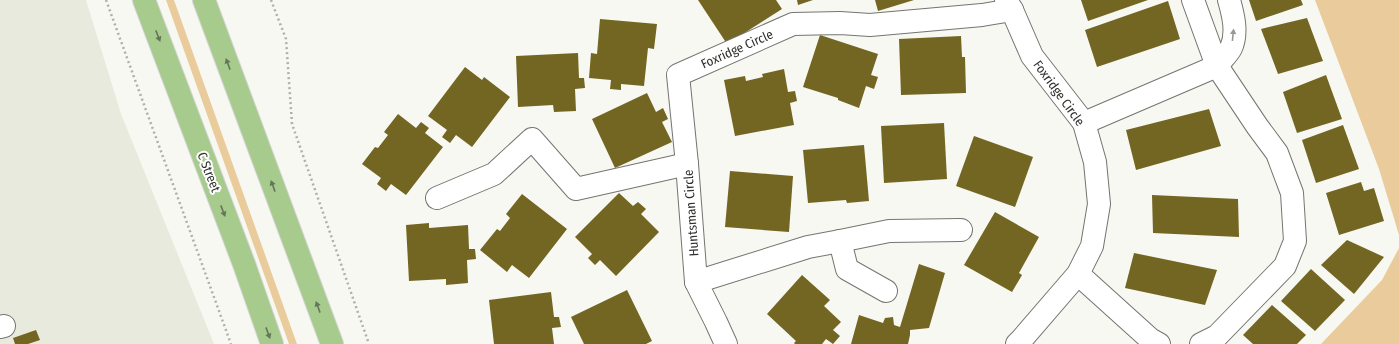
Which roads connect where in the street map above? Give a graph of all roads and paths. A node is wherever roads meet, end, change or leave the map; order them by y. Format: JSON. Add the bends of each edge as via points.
{"nodes":[{"id":1,"x":106,"y":0,"type":"edge"},
{"id":2,"x":144,"y":0,"type":"edge"},
{"id":3,"x":204,"y":0,"type":"edge"},
{"id":4,"x":272,"y":0,"type":"edge"},
{"id":5,"x":1193,"y":0,"type":"edge"},
{"id":6,"x":1229,"y":0,"type":"edge"},
{"id":7,"x":1009,"y":5,"type":"edge"},
{"id":8,"x":1217,"y":66,"type":"junction"},
{"id":9,"x":678,"y":75,"type":"joint"},
{"id":10,"x":1084,"y":123,"type":"junction"},
{"id":11,"x":687,"y":164,"type":"junction"},
{"id":12,"x":437,"y":198,"type":"dead end"},
{"id":13,"x":961,"y":230,"type":"dead end"},
{"id":14,"x":840,"y":241,"type":"junction"},
{"id":15,"x":1078,"y":274,"type":"junction"},
{"id":16,"x":696,"y":282,"type":"junction"},
{"id":17,"x":886,"y":291,"type":"dead end"},
{"id":18,"x":1022,"y":342,"type":"edge"},
{"id":19,"x":231,"y":344,"type":"edge"},
{"id":20,"x":272,"y":344,"type":"edge"},
{"id":21,"x":332,"y":344,"type":"edge"},
{"id":22,"x":369,"y":344,"type":"edge"},
{"id":23,"x":726,"y":344,"type":"edge"},
{"id":24,"x":1160,"y":344,"type":"edge"},
{"id":25,"x":1201,"y":344,"type":"edge"}],
"edges":[{"from":1,"to":19,"type":"path"},
{"from":2,"to":20,"type":"main road","name":"C Street","one_way":true},
{"from":21,"to":3,"type":"main road","one_way":true},
{"from":4,"to":22,"type":"path","via":[[286,38],[292,124]]},
{"from":5,"to":8,"type":"street"},
{"from":8,"to":6,"type":"street","one_way":true,"via":[[1231,48],[1234,34]]},
{"from":7,"to":9,"type":"street","name":"Foxridge Circle","via":[[982,15],[870,25],[793,24]]},
{"from":7,"to":10,"type":"street","name":"Foxridge Circle","via":[[1032,56]]},
{"from":8,"to":10,"type":"street"},
{"from":8,"to":25,"type":"street","via":[[1277,153],[1292,193],[1295,241],[1285,266],[1217,336]]},
{"from":9,"to":11,"type":"street","name":"Huntsman Circle"},
{"from":10,"to":15,"type":"street","name":"Foxridge Circle","via":[[1095,162],[1099,204],[1092,246]]},
{"from":11,"to":12,"type":"street","via":[[576,189],[532,139],[494,174]]},
{"from":11,"to":16,"type":"street","name":"Huntsman Circle"},
{"from":13,"to":14,"type":"street","via":[[889,231]]},
{"from":14,"to":16,"type":"street","via":[[808,247]]},
{"from":14,"to":17,"type":"street","via":[[847,269]]},
{"from":15,"to":18,"type":"street","name":"Foxridge Circle"},
{"from":15,"to":24,"type":"street","via":[[1150,339]]},
{"from":16,"to":23,"type":"street","name":"Huntsman Circle"}]}
